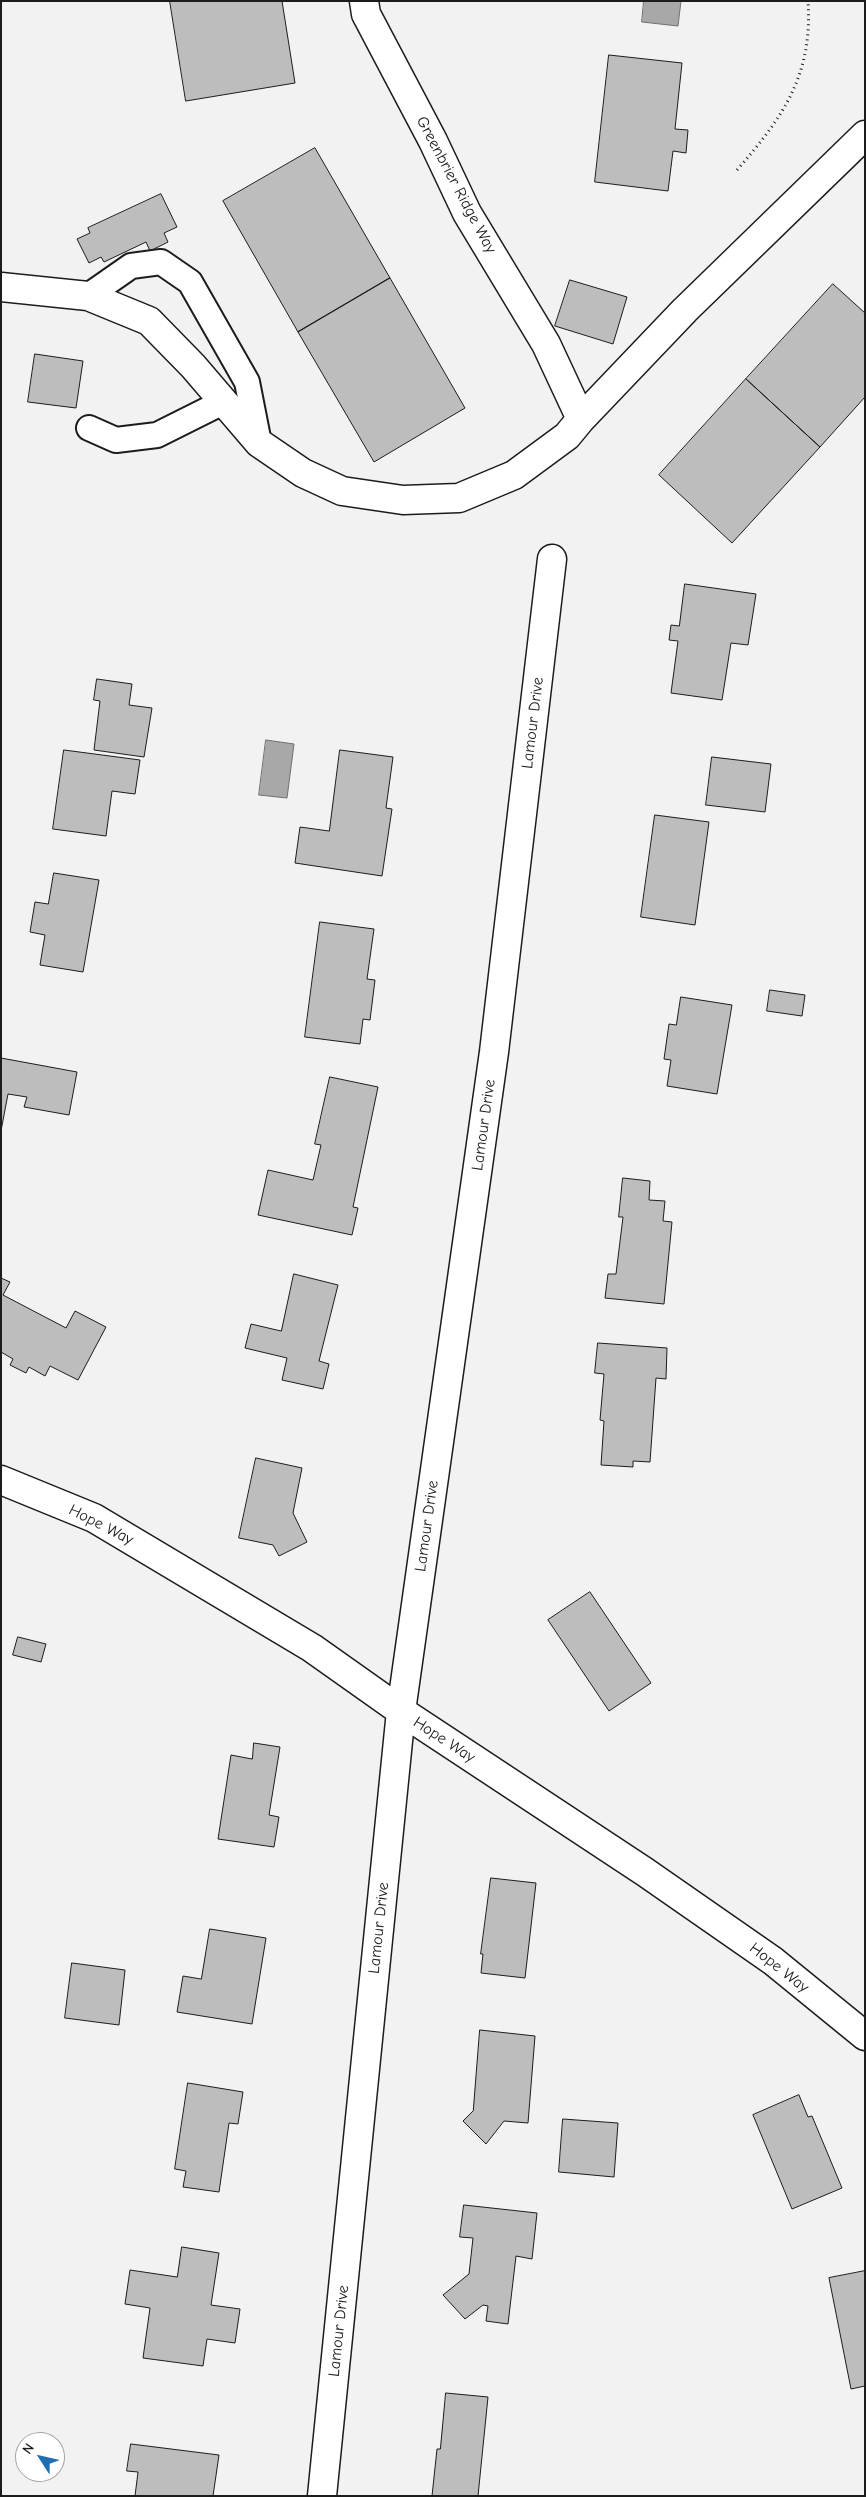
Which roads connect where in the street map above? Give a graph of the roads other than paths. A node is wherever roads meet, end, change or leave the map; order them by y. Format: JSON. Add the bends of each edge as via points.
{"nodes":[{"id":1,"x":364,"y":1,"type":"edge"},
{"id":2,"x":865,"y":135,"type":"edge"},
{"id":3,"x":1,"y":287,"type":"edge"},
{"id":4,"x":88,"y":296,"type":"junction"},
{"id":5,"x":223,"y":402,"type":"junction"},
{"id":6,"x":581,"y":420,"type":"junction"},
{"id":7,"x":89,"y":428,"type":"dead end"},
{"id":8,"x":259,"y":443,"type":"junction"},
{"id":9,"x":552,"y":559,"type":"dead end"},
{"id":10,"x":1,"y":1480,"type":"edge"},
{"id":11,"x":401,"y":1711,"type":"junction"},
{"id":12,"x":865,"y":2036,"type":"edge"},
{"id":13,"x":322,"y":2496,"type":"edge"}],
"edges":[{"from":1,"to":6,"type":"street","name":"Greenbrier Ridge Way","via":[[366,14],[467,213],[546,344]]},
{"from":2,"to":6,"type":"street","via":[[685,310]]},
{"from":3,"to":4,"type":"street"},
{"from":4,"to":5,"type":"street","via":[[149,321],[194,366]]},
{"from":4,"to":8,"type":"lane","via":[[131,266],[161,262],[190,282],[247,382]]},
{"from":5,"to":7,"type":"lane","via":[[157,435],[116,440]]},
{"from":5,"to":8,"type":"street"},
{"from":6,"to":8,"type":"street","via":[[567,436],[514,475],[459,498],[402,500],[342,491],[303,473]]},
{"from":9,"to":11,"type":"street","name":"Lamour Drive","via":[[494,1052]]},
{"from":10,"to":11,"type":"street","name":"Hope Way","via":[[94,1518],[312,1648]]},
{"from":11,"to":12,"type":"street","name":"Hope Way","via":[[645,1872],[765,1956]]},
{"from":11,"to":13,"type":"street","name":"Lamour Drive"}]}
